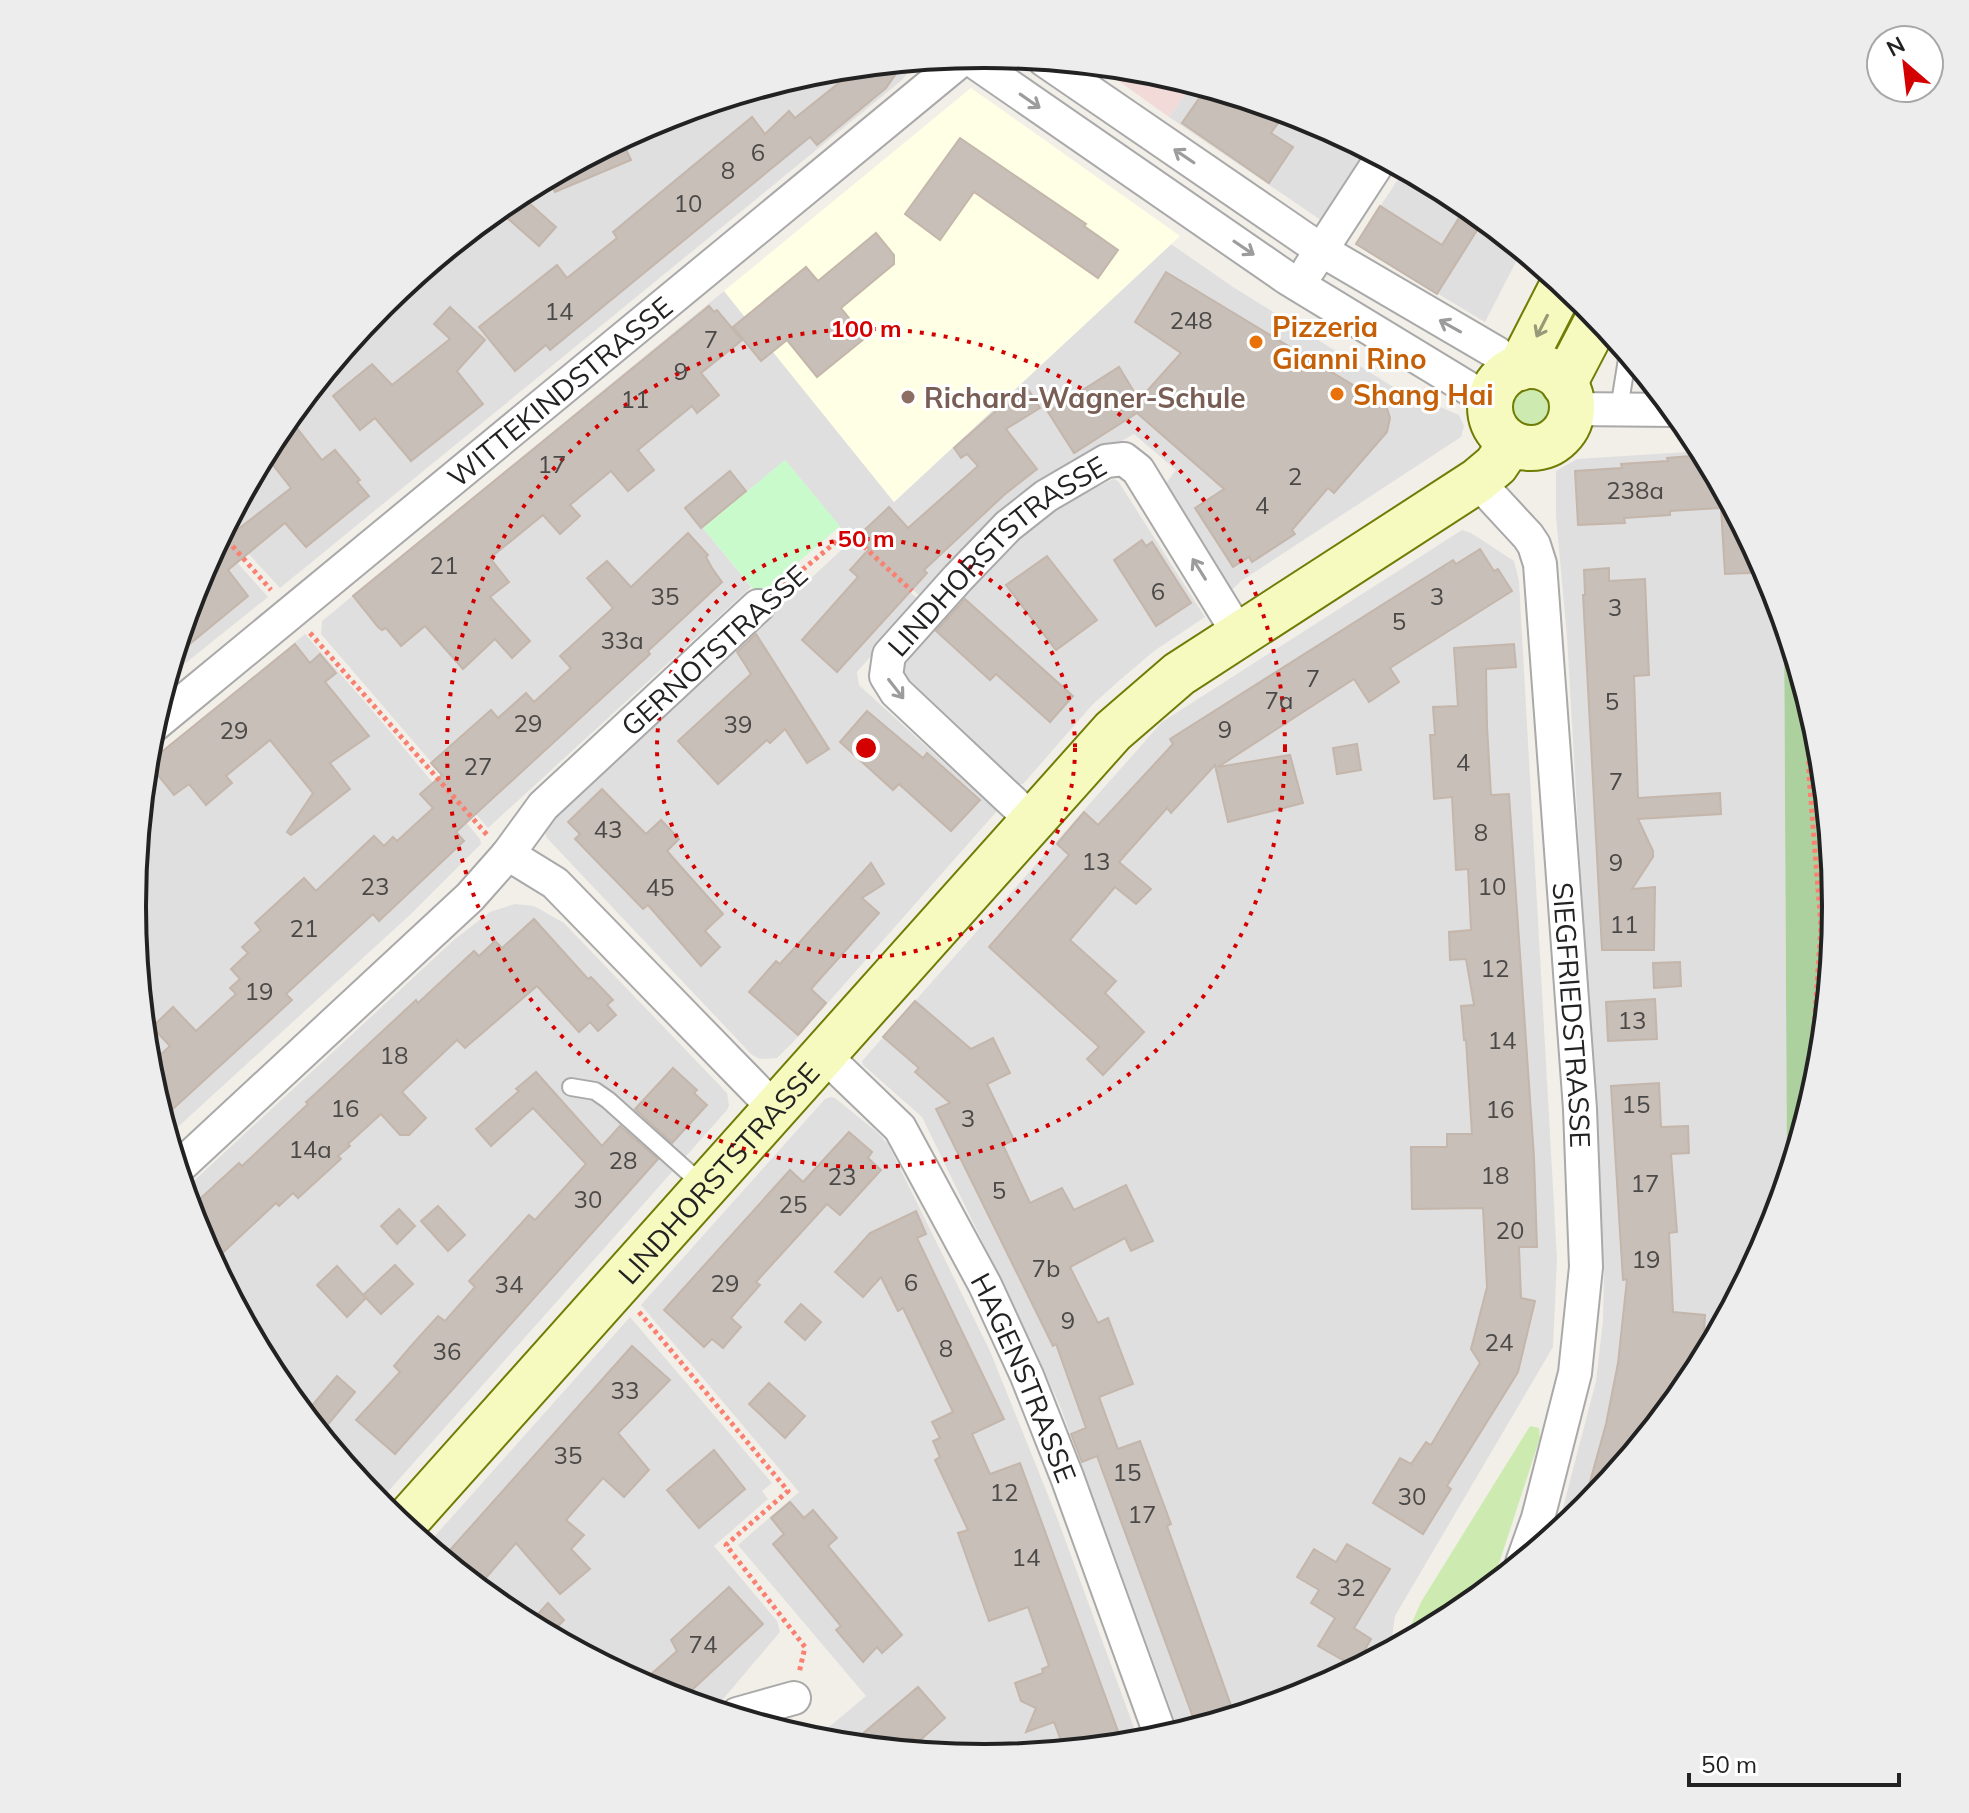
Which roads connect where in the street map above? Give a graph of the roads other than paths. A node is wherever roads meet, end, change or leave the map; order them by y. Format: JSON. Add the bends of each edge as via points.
{"nodes":[{"id":1,"x":983,"y":68,"type":"edge"},
{"id":2,"x":950,"y":69,"type":"edge"},
{"id":3,"x":1062,"y":72,"type":"edge"},
{"id":4,"x":1376,"y":165,"type":"edge"},
{"id":5,"x":1321,"y":250,"type":"junction"},
{"id":6,"x":1299,"y":285,"type":"junction"},
{"id":7,"x":1557,"y":295,"type":"edge"},
{"id":8,"x":1593,"y":331,"type":"edge"},
{"id":9,"x":1626,"y":367,"type":"edge"},
{"id":10,"x":1507,"y":381,"type":"junction"},
{"id":11,"x":1568,"y":396,"type":"junction"},
{"id":12,"x":1619,"y":409,"type":"junction"},
{"id":13,"x":1660,"y":410,"type":"edge"},
{"id":14,"x":1511,"y":443,"type":"junction"},
{"id":15,"x":1477,"y":481,"type":"junction"},
{"id":16,"x":758,"y":606,"type":"road end"},
{"id":17,"x":1240,"y":636,"type":"junction"},
{"id":18,"x":169,"y":713,"type":"edge"},
{"id":19,"x":1033,"y":821,"type":"junction"},
{"id":20,"x":508,"y":854,"type":"junction"},
{"id":21,"x":823,"y":1054,"type":"junction"},
{"id":22,"x":571,"y":1087,"type":"dead end"},
{"id":23,"x":776,"y":1110,"type":"junction"},
{"id":24,"x":186,"y":1161,"type":"edge"},
{"id":25,"x":706,"y":1188,"type":"junction"},
{"id":26,"x":411,"y":1517,"type":"edge"},
{"id":27,"x":1529,"y":1544,"type":"edge"},
{"id":28,"x":794,"y":1698,"type":"road end"},
{"id":29,"x":749,"y":1711,"type":"edge"},
{"id":30,"x":1158,"y":1727,"type":"edge"}],
"edges":[{"from":1,"to":6,"type":"street","one_way":true},
{"from":2,"to":18,"type":"street","name":"WITTEKINDSTRASSE"},
{"from":5,"to":3,"type":"street","one_way":true},
{"from":4,"to":5,"type":"street"},
{"from":5,"to":6,"type":"street"},
{"from":10,"to":5,"type":"street","one_way":true,"via":[[1497,353]]},
{"from":6,"to":10,"type":"street"},
{"from":7,"to":10,"type":"street","one_way":true},
{"from":8,"to":11,"type":"street"},
{"from":9,"to":12,"type":"lane"},
{"from":10,"to":11,"type":"street","via":[[1536,367],[1547,370]]},
{"from":10,"to":14,"type":"street","via":[[1491,416]]},
{"from":11,"to":12,"type":"street"},
{"from":11,"to":14,"type":"street","via":[[1563,432],[1551,443],[1535,448]]},
{"from":12,"to":13,"type":"street"},
{"from":14,"to":15,"type":"street","name":"LINDHORSTSTRASSE"},
{"from":15,"to":17,"type":"street","name":"LINDHORSTSTRASSE"},
{"from":15,"to":27,"type":"street","name":"SIEGFRIEDSTRASSE","via":[[1528,536],[1540,564],[1580,1109],[1586,1267],[1575,1373]]},
{"from":16,"to":20,"type":"street","name":"GERNOTSTRASSE","via":[[543,806]]},
{"from":17,"to":19,"type":"street","name":"LINDHORSTSTRASSE","via":[[1143,702]]},
{"from":17,"to":19,"type":"street","name":"LINDHORSTSTRASSE","one_way":true,"via":[[1138,470],[1124,459],[1106,461],[1008,526],[889,655],[886,676],[896,692]]},
{"from":19,"to":21,"type":"street","name":"LINDHORSTSTRASSE"},
{"from":20,"to":23,"type":"street","via":[[555,883]]},
{"from":20,"to":24,"type":"street","name":"GERNOTSTRASSE","via":[[470,897]]},
{"from":21,"to":23,"type":"street","name":"LINDHORSTSTRASSE"},
{"from":21,"to":30,"type":"street","name":"HAGENSTRASSE","via":[[900,1128],[985,1285],[1061,1463]]},
{"from":22,"to":25,"type":"lane","via":[[595,1091],[608,1100]]},
{"from":23,"to":25,"type":"street","name":"LINDHORSTSTRASSE"},
{"from":25,"to":26,"type":"street","name":"LINDHORSTSTRASSE"},
{"from":28,"to":29,"type":"street"}]}
